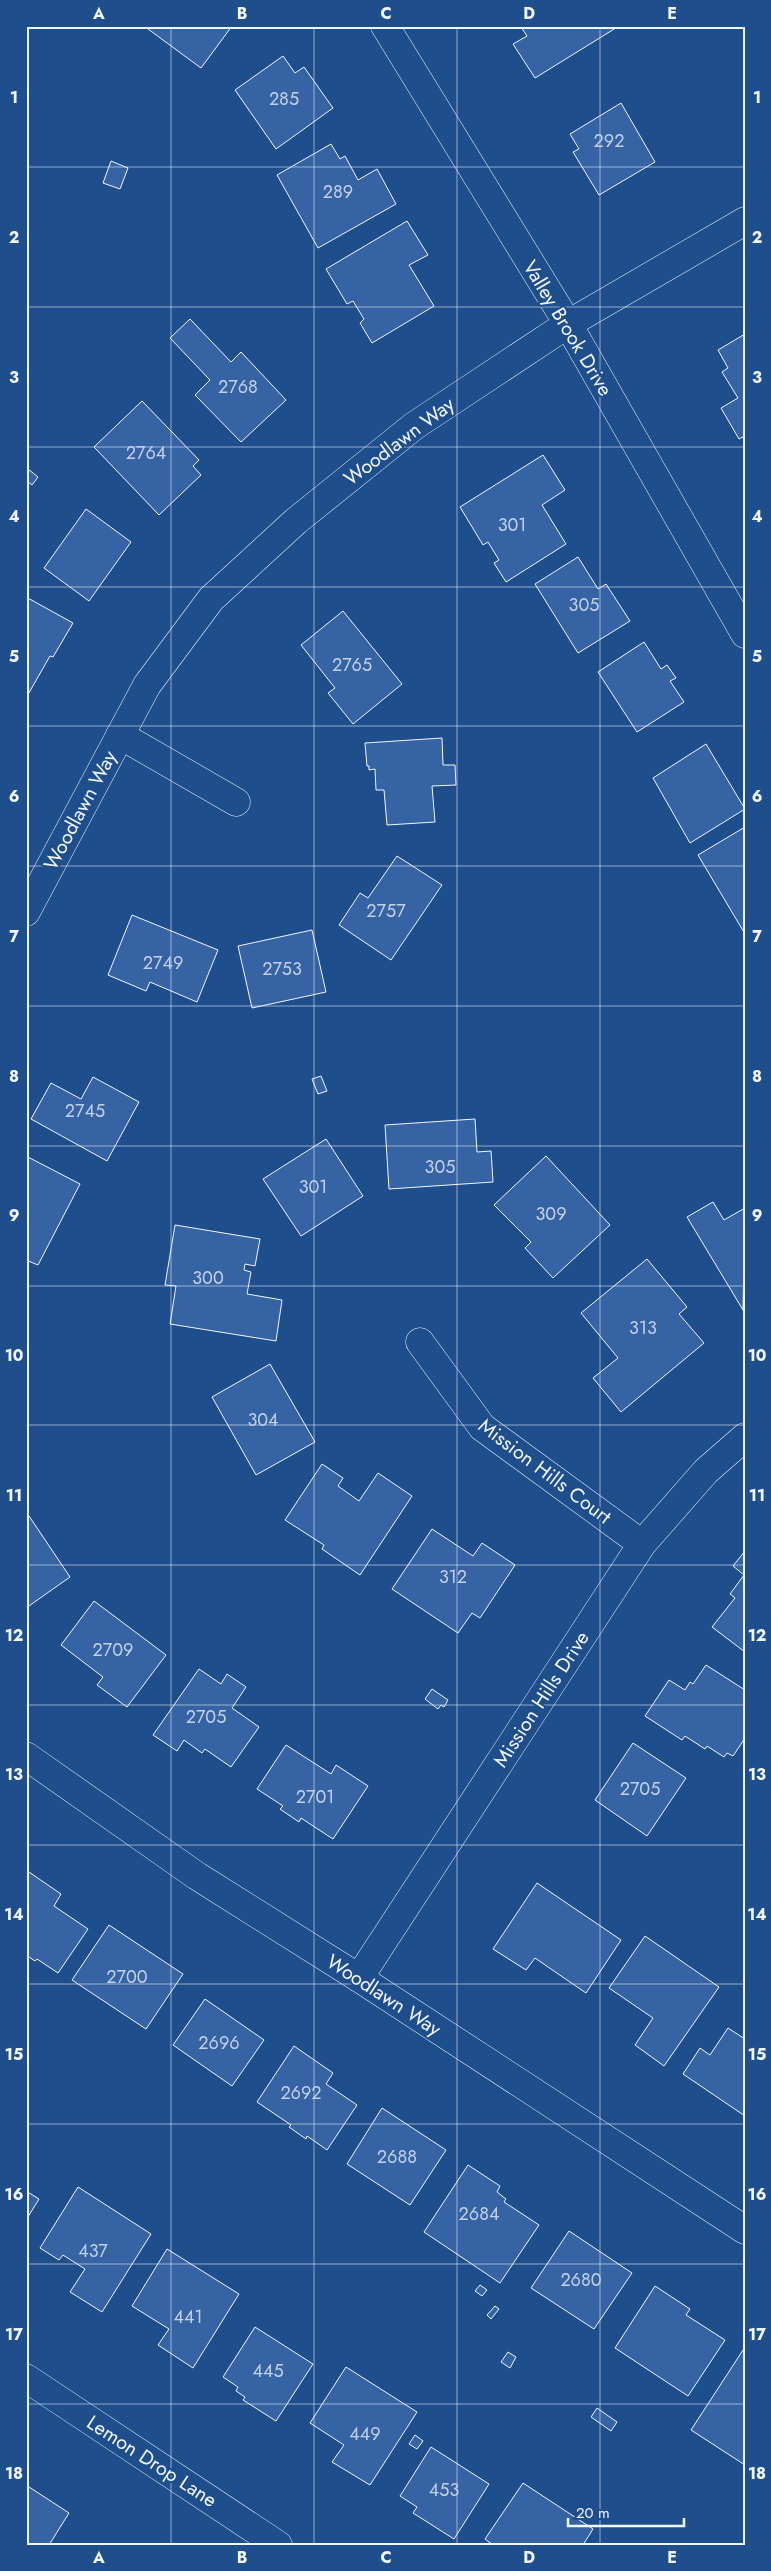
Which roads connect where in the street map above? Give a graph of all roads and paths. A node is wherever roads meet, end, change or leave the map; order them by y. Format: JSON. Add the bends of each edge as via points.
{"nodes":[{"id":1,"x":385,"y":26,"type":"edge"},
{"id":2,"x":745,"y":221,"type":"edge"},
{"id":3,"x":568,"y":324,"type":"junction"},
{"id":4,"x":745,"y":634,"type":"edge"},
{"id":5,"x":120,"y":735,"type":"junction"},
{"id":6,"x":236,"y":802,"type":"dead end"},
{"id":7,"x":26,"y":912,"type":"edge"},
{"id":8,"x":420,"y":1342,"type":"dead end"},
{"id":9,"x":745,"y":1437,"type":"edge"},
{"id":10,"x":642,"y":1544,"type":"junction"},
{"id":11,"x":26,"y":1756,"type":"edge"},
{"id":12,"x":359,"y":1978,"type":"junction"},
{"id":13,"x":745,"y":2230,"type":"edge"},
{"id":14,"x":26,"y":2378,"type":"edge"},
{"id":15,"x":278,"y":2545,"type":"edge"}],
"edges":[{"from":1,"to":3,"type":"street","name":"Valley Brook Drive"},
{"from":2,"to":3,"type":"street","name":"Woodlawn Way"},
{"from":3,"to":4,"type":"street","name":"Valley Brook Drive"},
{"from":3,"to":5,"type":"street","name":"Woodlawn Way","via":[[414,426],[296,521],[211,599],[147,685]]},
{"from":5,"to":6,"type":"street","name":"Woodlawn Way"},
{"from":5,"to":7,"type":"street","name":"Woodlawn Way"},
{"from":8,"to":10,"type":"street","name":"Mission Hills Court","via":[[482,1427]]},
{"from":9,"to":10,"type":"street","name":"Mission Hills Drive","via":[[706,1471]]},
{"from":10,"to":12,"type":"street","name":"Mission Hills Drive"},
{"from":11,"to":12,"type":"street","name":"Woodlawn Way","via":[[197,1876]]},
{"from":12,"to":13,"type":"street","name":"Woodlawn Way"},
{"from":14,"to":15,"type":"street","name":"Lemon Drop Lane"}]}
